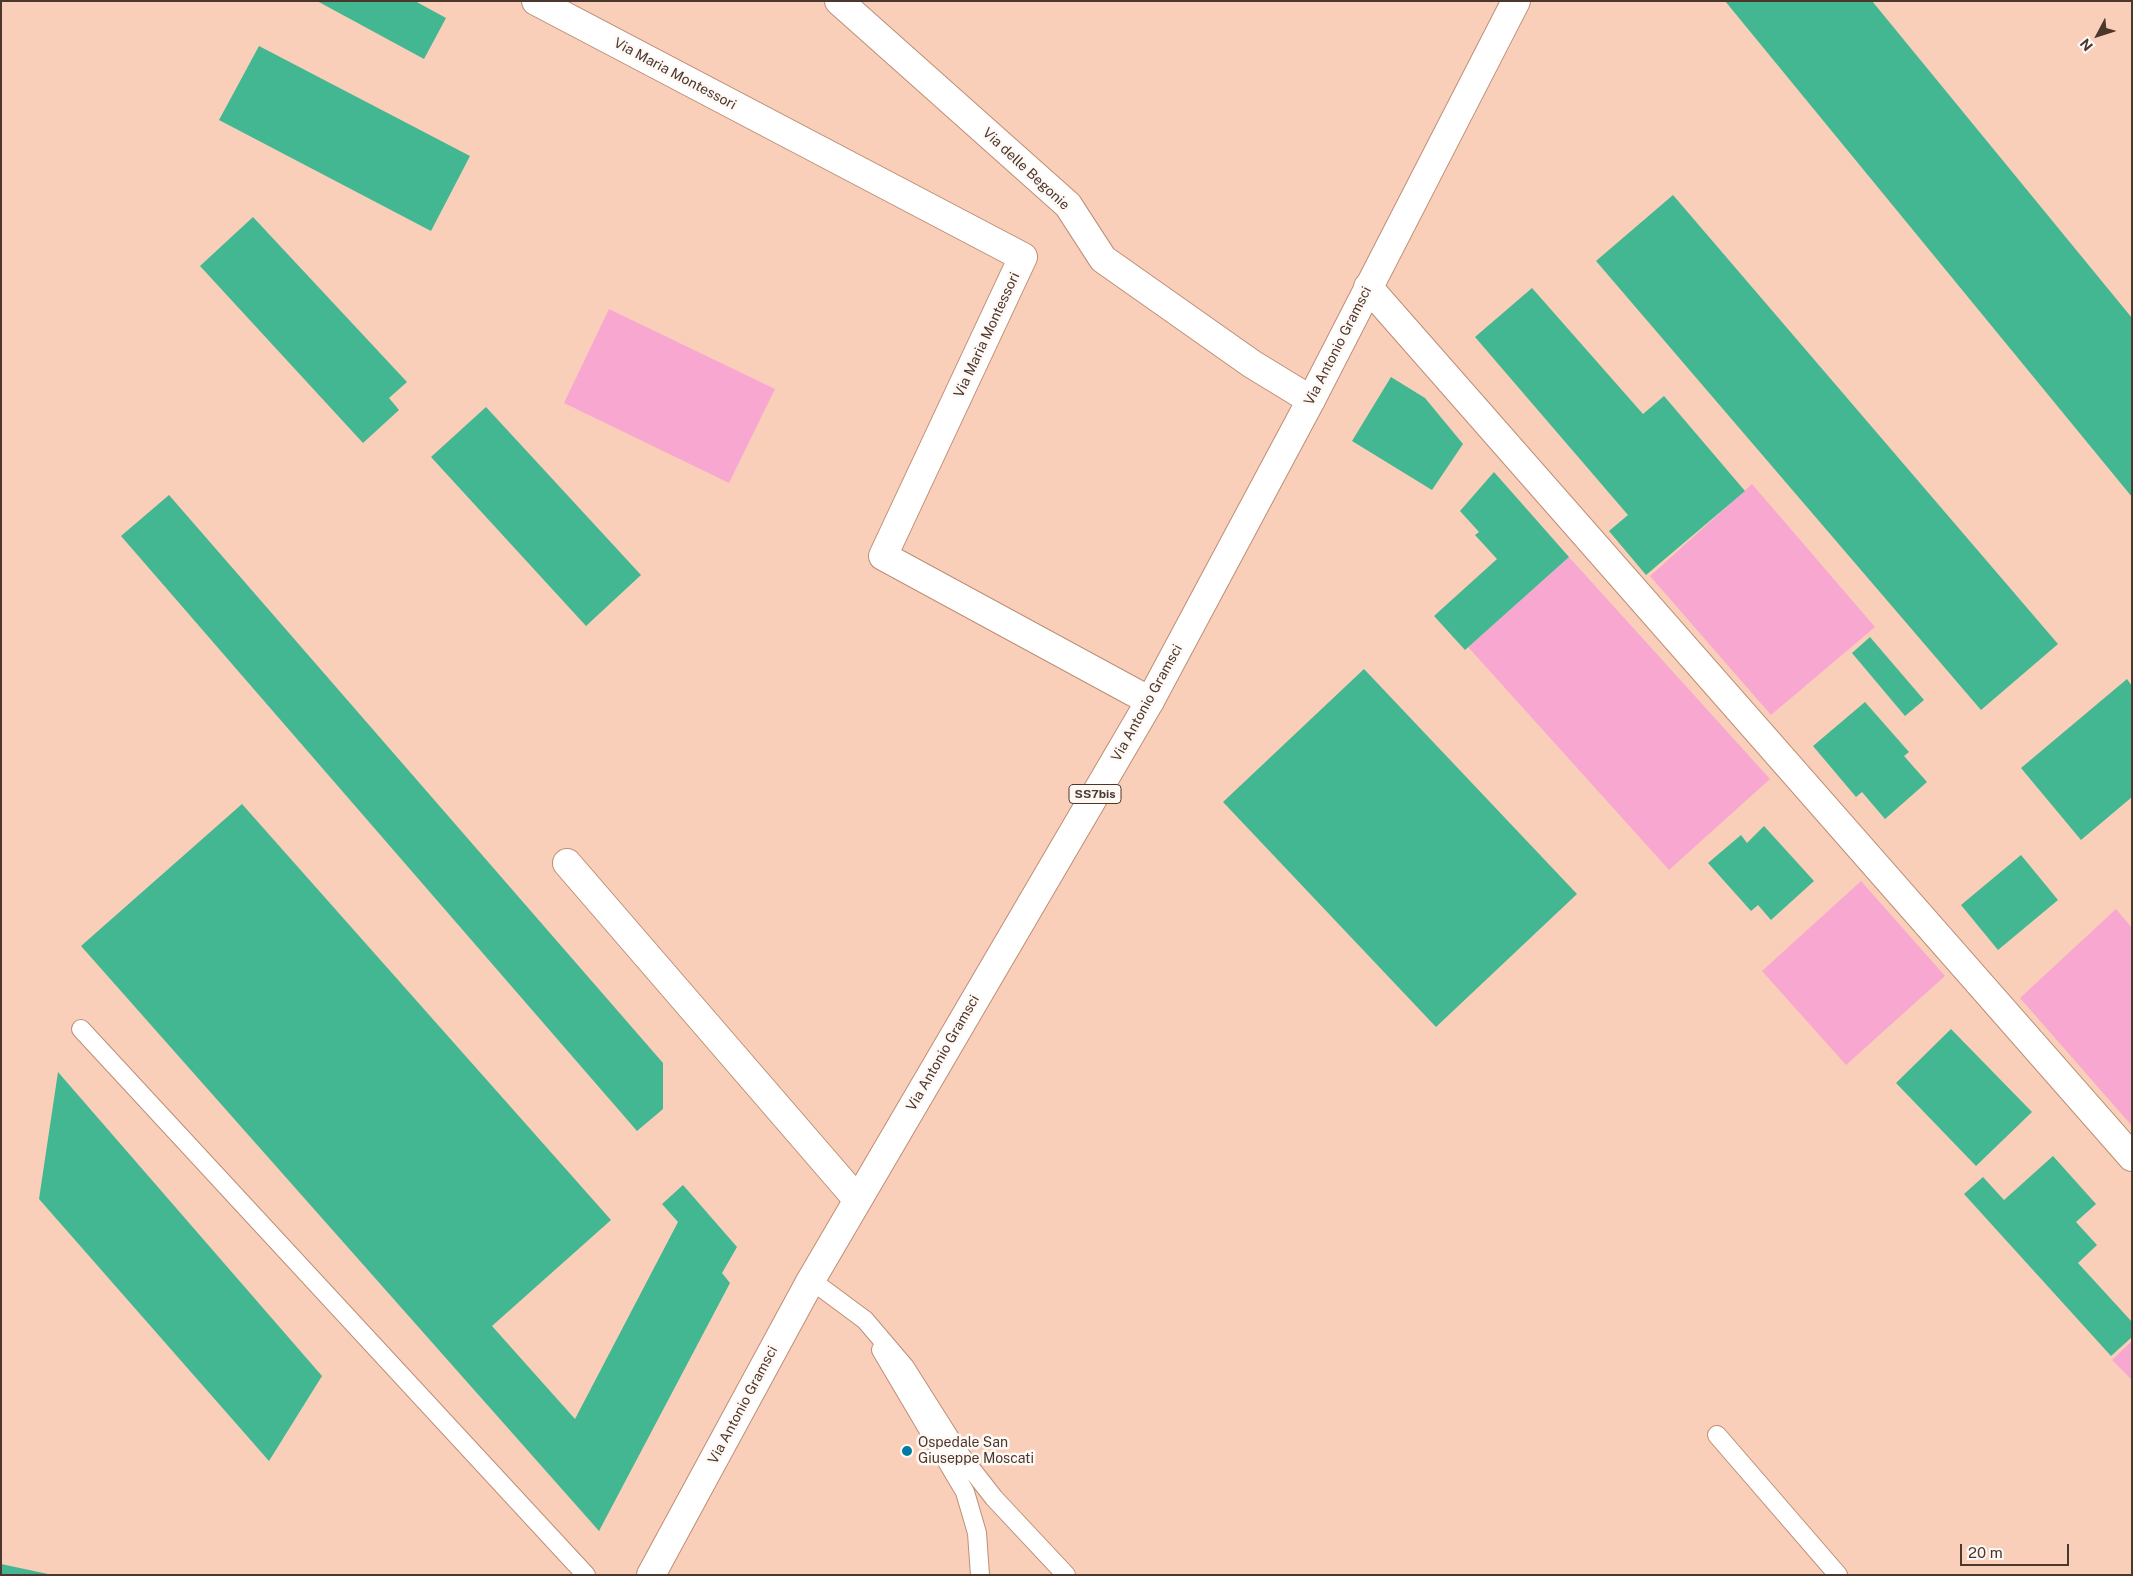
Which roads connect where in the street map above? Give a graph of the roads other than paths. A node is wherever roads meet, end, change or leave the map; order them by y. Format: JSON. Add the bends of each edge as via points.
{"nodes":[{"id":1,"x":536,"y":1,"type":"edge"},
{"id":2,"x":839,"y":1,"type":"edge"},
{"id":3,"x":1516,"y":1,"type":"edge"},
{"id":4,"x":1368,"y":287,"type":"junction"},
{"id":5,"x":1311,"y":400,"type":"junction"},
{"id":6,"x":1150,"y":701,"type":"junction"},
{"id":7,"x":567,"y":863,"type":"dead end"},
{"id":8,"x":81,"y":1029,"type":"dead end"},
{"id":9,"x":2132,"y":1156,"type":"edge"},
{"id":10,"x":857,"y":1199,"type":"junction"},
{"id":11,"x":811,"y":1280,"type":"junction"},
{"id":12,"x":866,"y":1320,"type":"junction"},
{"id":13,"x":1717,"y":1435,"type":"dead end"},
{"id":14,"x":586,"y":1575,"type":"edge"},
{"id":15,"x":651,"y":1575,"type":"edge"},
{"id":16,"x":980,"y":1575,"type":"edge"},
{"id":17,"x":1066,"y":1575,"type":"edge"},
{"id":18,"x":1838,"y":1575,"type":"edge"}],
"edges":[{"from":1,"to":6,"type":"street","name":"Via Maria Montessori","via":[[1023,257],[884,556]]},
{"from":2,"to":5,"type":"street","name":"Via delle Begonie","via":[[1068,205],[1102,259],[1252,364]]},
{"from":3,"to":4,"type":"street","name":"Via Antonio Gramsci","number":"SS7bis"},
{"from":4,"to":5,"type":"street","name":"Via Antonio Gramsci","number":"SS7bis"},
{"from":4,"to":9,"type":"street"},
{"from":5,"to":6,"type":"street","name":"Via Antonio Gramsci","number":"SS7bis"},
{"from":6,"to":10,"type":"street","name":"Via Antonio Gramsci","number":"SS7bis"},
{"from":7,"to":10,"type":"street"},
{"from":8,"to":14,"type":"lane"},
{"from":10,"to":11,"type":"street","name":"Via Antonio Gramsci","number":"SS7bis"},
{"from":11,"to":12,"type":"lane"},
{"from":11,"to":15,"type":"street","name":"Via Antonio Gramsci","number":"SS7bis"},
{"from":12,"to":16,"type":"lane","via":[[890,1367],[965,1492],[976,1533]]},
{"from":12,"to":17,"type":"lane","via":[[905,1367],[962,1457],[994,1498]]},
{"from":13,"to":18,"type":"lane"}]}
